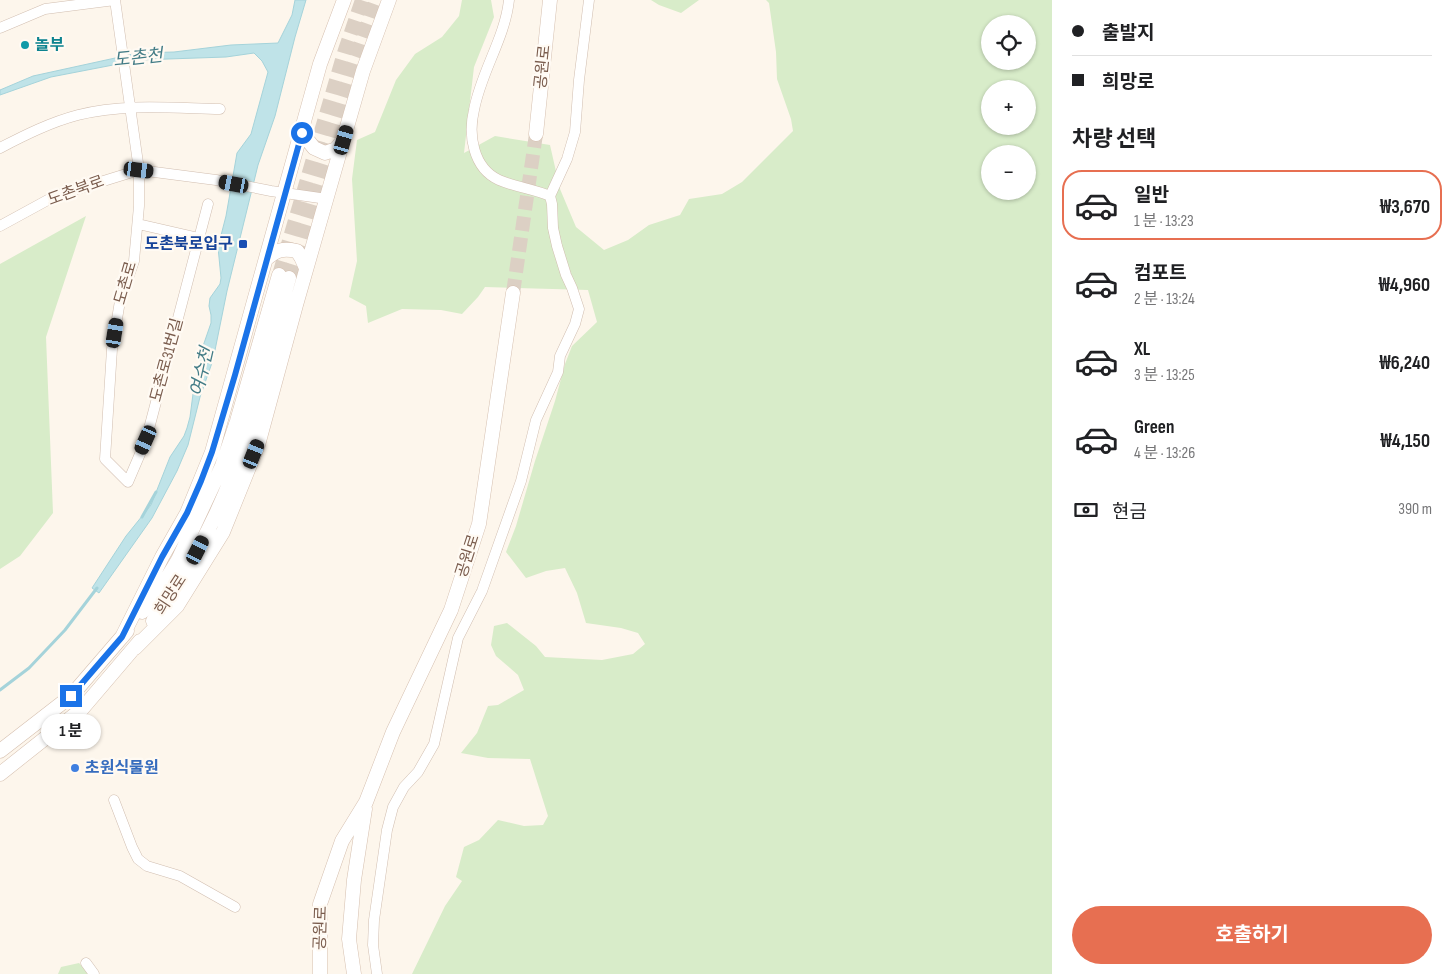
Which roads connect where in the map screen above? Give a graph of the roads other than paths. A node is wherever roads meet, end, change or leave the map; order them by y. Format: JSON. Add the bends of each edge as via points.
{"nodes":[{"id":1,"x":115,"y":0,"type":"edge"},
{"id":2,"x":344,"y":0,"type":"edge"},
{"id":3,"x":389,"y":0,"type":"edge"},
{"id":4,"x":509,"y":0,"type":"edge"},
{"id":5,"x":550,"y":0,"type":"edge"},
{"id":6,"x":589,"y":0,"type":"edge"},
{"id":7,"x":44,"y":5,"type":"edge"},
{"id":8,"x":0,"y":28,"type":"edge"},
{"id":9,"x":130,"y":108,"type":"junction"},
{"id":10,"x":220,"y":109,"type":"dead end"},
{"id":11,"x":302,"y":133,"type":"junction"},
{"id":12,"x":536,"y":134,"type":"tunnel mouth"},
{"id":13,"x":344,"y":140,"type":"junction"},
{"id":14,"x":0,"y":148,"type":"edge"},
{"id":15,"x":139,"y":170,"type":"junction"},
{"id":16,"x":285,"y":192,"type":"junction"},
{"id":17,"x":550,"y":196,"type":"junction"},
{"id":18,"x":327,"y":199,"type":"junction"},
{"id":19,"x":208,"y":204,"type":"dead end"},
{"id":20,"x":138,"y":224,"type":"junction"},
{"id":21,"x":0,"y":226,"type":"edge"},
{"id":22,"x":200,"y":238,"type":"junction"},
{"id":23,"x":266,"y":259,"type":"junction"},
{"id":24,"x":306,"y":268,"type":"junction"},
{"id":25,"x":514,"y":293,"type":"tunnel mouth"},
{"id":26,"x":105,"y":459,"type":"joint"},
{"id":27,"x":122,"y":637,"type":"junction"},
{"id":28,"x":135,"y":648,"type":"junction"},
{"id":29,"x":0,"y":751,"type":"edge"},
{"id":30,"x":0,"y":774,"type":"edge"},
{"id":31,"x":114,"y":800,"type":"dead end"},
{"id":32,"x":366,"y":802,"type":"junction"},
{"id":33,"x":235,"y":907,"type":"dead end"},
{"id":34,"x":86,"y":963,"type":"dead end"},
{"id":35,"x":94,"y":974,"type":"edge"},
{"id":36,"x":320,"y":974,"type":"edge"},
{"id":37,"x":354,"y":974,"type":"edge"},
{"id":38,"x":378,"y":974,"type":"edge"}],
"edges":[{"from":1,"to":7,"type":"street"},
{"from":1,"to":9,"type":"street","name":"도촌로"},
{"from":2,"to":11,"type":"main road","via":[[320,64]]},
{"from":3,"to":13,"type":"main road","via":[[363,71]]},
{"from":4,"to":17,"type":"street","via":[[501,33],[473,110],[473,147],[477,160],[499,180]]},
{"from":5,"to":12,"type":"main road","name":"공원로"},
{"from":6,"to":17,"type":"street","via":[[575,132],[567,160]]},
{"from":7,"to":8,"type":"street"},
{"from":9,"to":10,"type":"street"},
{"from":9,"to":14,"type":"street","via":[[76,115]]},
{"from":9,"to":15,"type":"street","name":"도촌로"},
{"from":11,"to":13,"type":"main road","via":[[314,148],[325,153],[336,149]]},
{"from":11,"to":16,"type":"main road"},
{"from":13,"to":18,"type":"main road"},
{"from":15,"to":16,"type":"street","name":"도촌북로"},
{"from":15,"to":20,"type":"street","name":"도촌로"},
{"from":15,"to":21,"type":"street","name":"도촌북로","via":[[55,196]]},
{"from":16,"to":18,"type":"street"},
{"from":16,"to":23,"type":"main road"},
{"from":17,"to":38,"type":"street","via":[[557,246],[579,309],[560,356],[558,372],[536,420],[521,481],[482,590],[458,638],[434,744],[392,807],[374,920],[373,945]]},
{"from":18,"to":24,"type":"main road"},
{"from":19,"to":22,"type":"street","name":"도촌로31번길"},
{"from":20,"to":22,"type":"street"},
{"from":20,"to":26,"type":"street","name":"도촌로","via":[[134,261],[120,301],[112,349]]},
{"from":22,"to":26,"type":"street","name":"도촌로31번길","via":[[146,440],[128,482]]},
{"from":23,"to":24,"type":"main road","via":[[276,251],[297,251]]},
{"from":23,"to":27,"type":"main road","via":[[210,459],[187,513]]},
{"from":24,"to":28,"type":"main road","via":[[258,445],[222,532],[178,606]]},
{"from":25,"to":32,"type":"main road","name":"공원로","via":[[478,524],[451,610],[393,732]]},
{"from":27,"to":28,"type":"main road","name":"희망로","via":[[178,560],[222,466],[284,276],[249,425],[234,471],[190,566]]},
{"from":27,"to":29,"type":"main road","name":"희망로","via":[[71,696]]},
{"from":28,"to":30,"type":"main road","name":"희망로","via":[[82,709]]},
{"from":31,"to":33,"type":"street","via":[[138,859],[147,866],[180,876]]},
{"from":32,"to":36,"type":"main road","name":"공원로","via":[[342,841],[320,904]]},
{"from":32,"to":37,"type":"main road","name":"공원로","via":[[349,939]]},
{"from":34,"to":35,"type":"street"}]}
